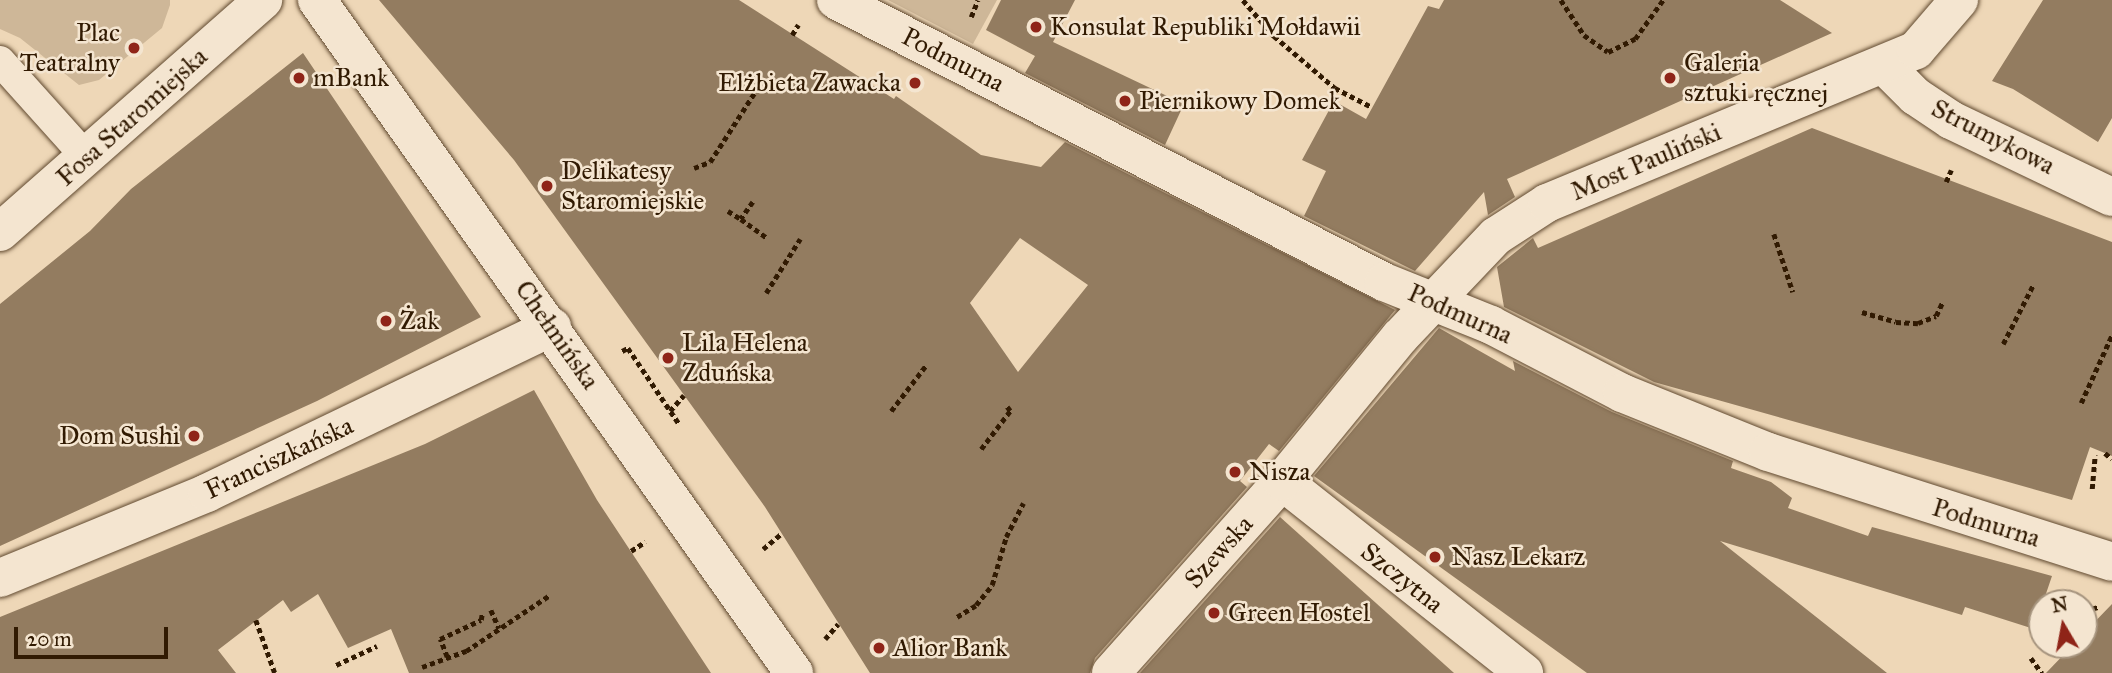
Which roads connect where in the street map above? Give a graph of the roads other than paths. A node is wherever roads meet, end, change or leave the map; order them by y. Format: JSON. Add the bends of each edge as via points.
{"nodes":[{"id":1,"x":263,"y":0,"type":"edge"},
{"id":2,"x":836,"y":0,"type":"edge"},
{"id":3,"x":1959,"y":0,"type":"edge"},
{"id":4,"x":328,"y":4,"type":"edge"},
{"id":5,"x":0,"y":61,"type":"edge"},
{"id":6,"x":1884,"y":65,"type":"junction"},
{"id":7,"x":87,"y":158,"type":"junction"},
{"id":8,"x":2112,"y":197,"type":"edge"},
{"id":9,"x":0,"y":232,"type":"edge"},
{"id":10,"x":1434,"y":302,"type":"junction"},
{"id":11,"x":552,"y":327,"type":"junction"},
{"id":12,"x":1282,"y":481,"type":"junction"},
{"id":13,"x":2112,"y":562,"type":"edge"},
{"id":14,"x":0,"y":578,"type":"edge"},
{"id":15,"x":794,"y":673,"type":"edge"},
{"id":16,"x":1111,"y":673,"type":"edge"},
{"id":17,"x":1524,"y":673,"type":"edge"}],
"edges":[{"from":1,"to":7,"type":"street","name":"Fosa Staromiejska"},
{"from":2,"to":10,"type":"street","name":"Podmurna","via":[[1384,282]]},
{"from":3,"to":6,"type":"street","name":"Most Pauliński","via":[[1916,50]]},
{"from":4,"to":11,"type":"street","name":"Chełmińska"},
{"from":5,"to":7,"type":"street"},
{"from":6,"to":8,"type":"street","name":"Strumykowa","via":[[1915,96],[1951,120]]},
{"from":6,"to":10,"type":"street","name":"Most Pauliński","via":[[1547,203],[1496,236]]},
{"from":7,"to":9,"type":"street","name":"Fosa Staromiejska"},
{"from":10,"to":12,"type":"street","name":"Szewska"},
{"from":10,"to":13,"type":"street","name":"Podmurna","via":[[1698,426],[1879,490]]},
{"from":11,"to":14,"type":"street","name":"Franciszkańska","via":[[207,493]]},
{"from":11,"to":15,"type":"street","name":"Chełmińska"},
{"from":12,"to":16,"type":"street","name":"Szewska"},
{"from":12,"to":17,"type":"street","name":"Szczytna"}]}
